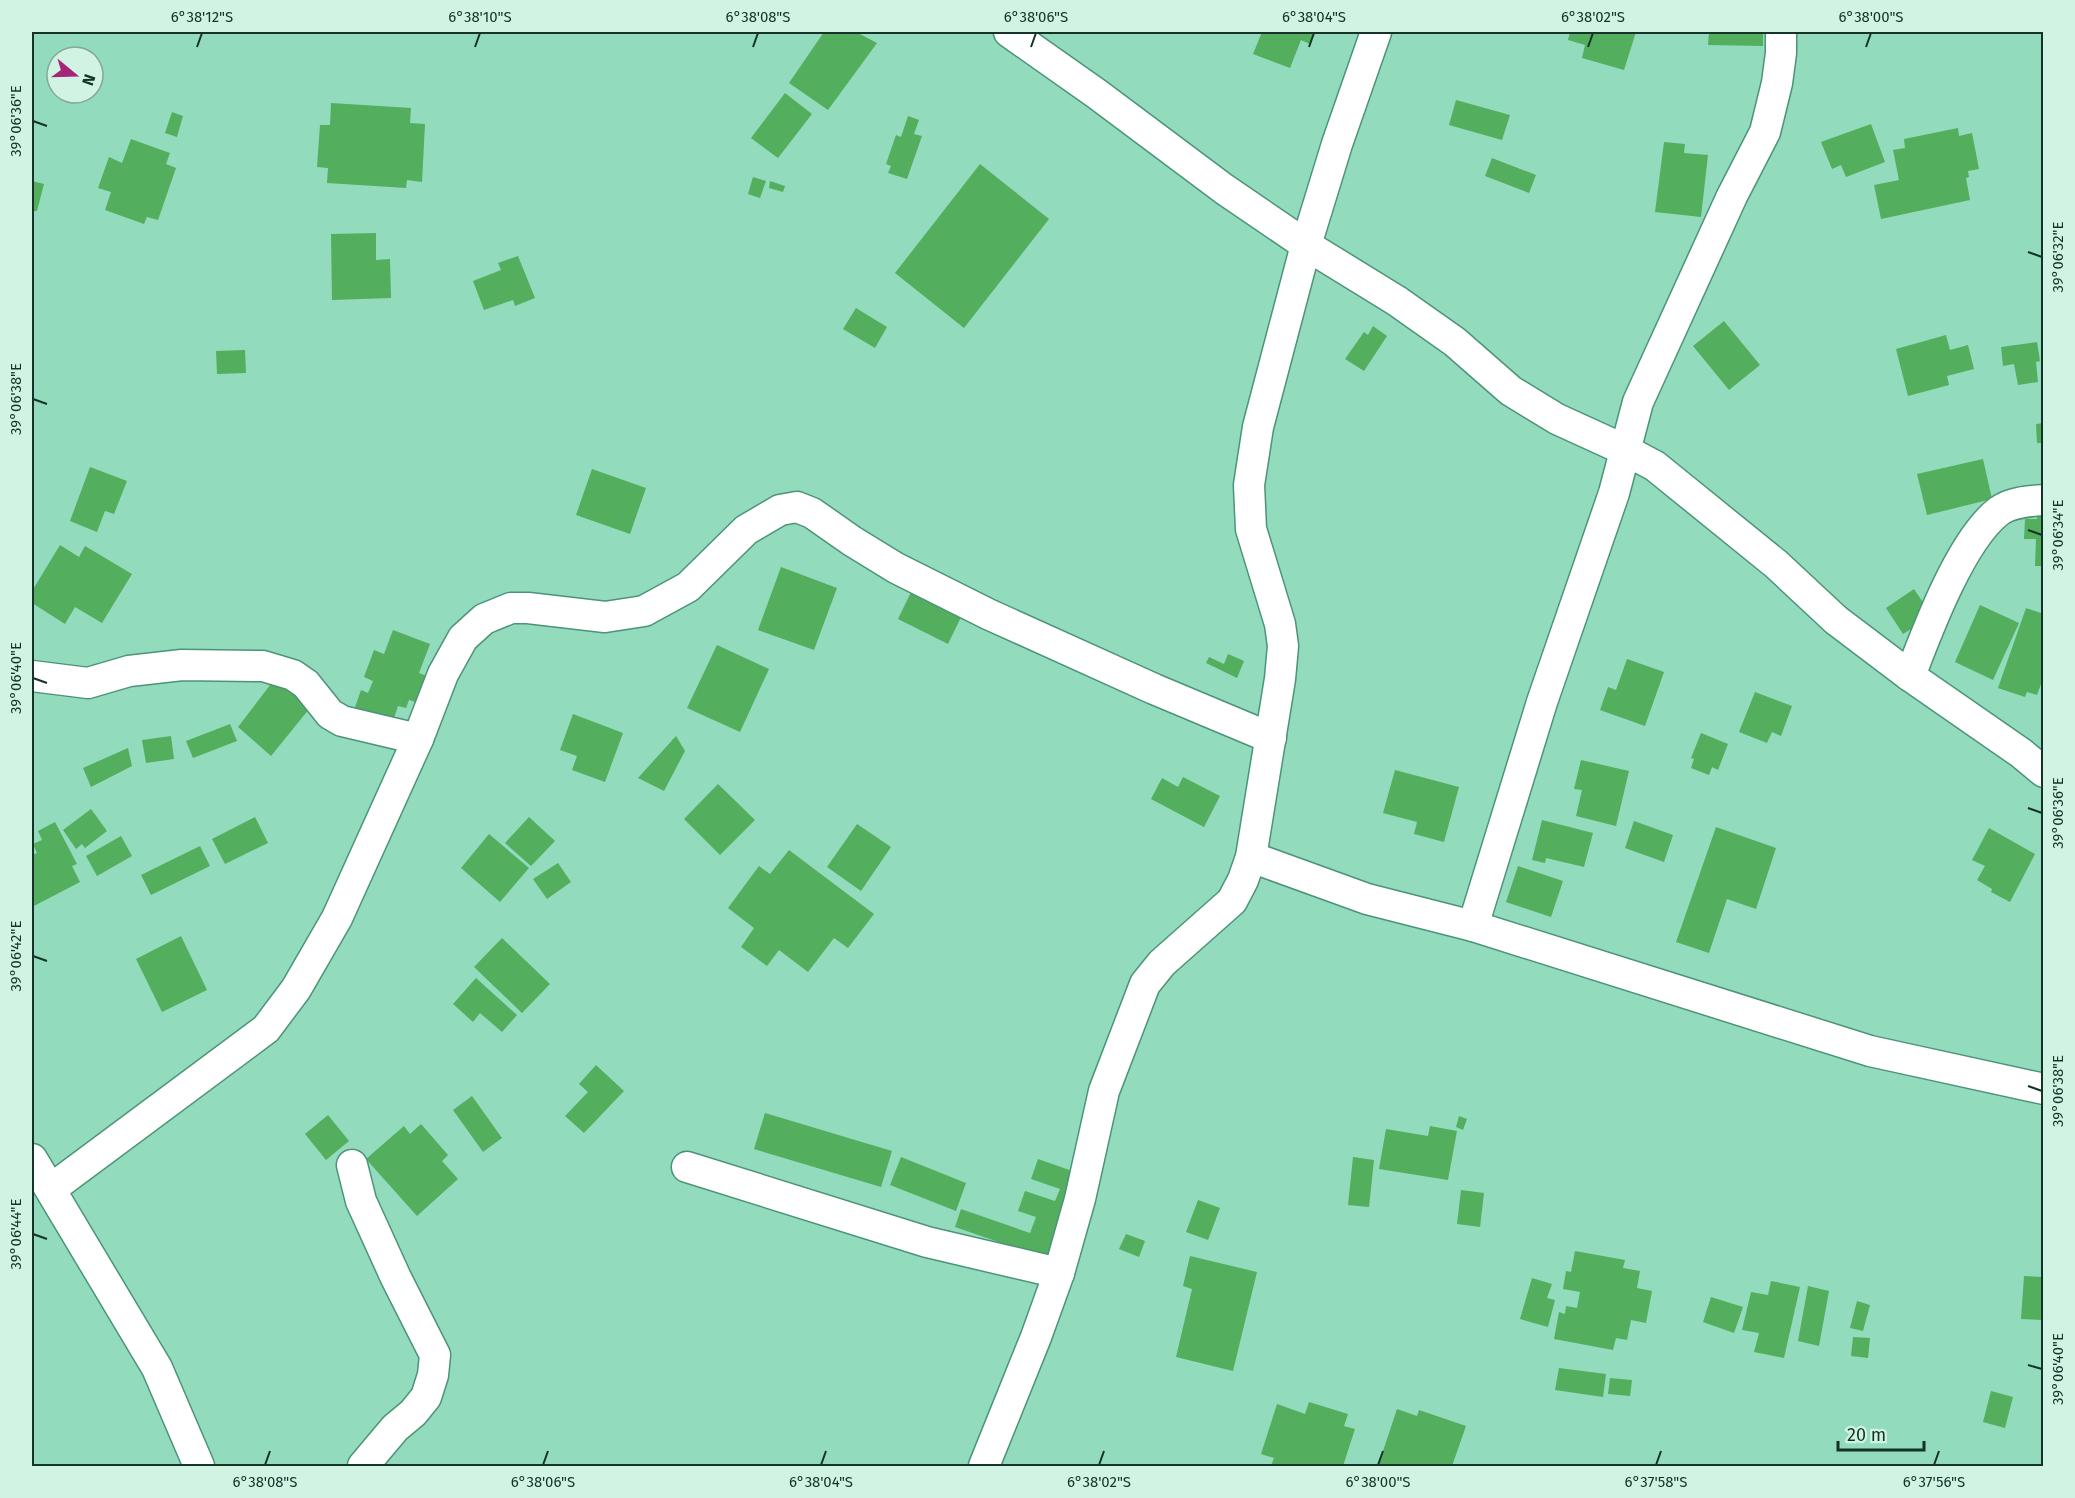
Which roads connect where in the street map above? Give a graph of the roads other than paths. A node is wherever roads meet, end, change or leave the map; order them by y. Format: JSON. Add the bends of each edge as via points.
{"nodes":[{"id":1,"x":1009,"y":32,"type":"edge"},
{"id":2,"x":1376,"y":32,"type":"edge"},
{"id":3,"x":1781,"y":32,"type":"edge"},
{"id":4,"x":1306,"y":245,"type":"junction"},
{"id":5,"x":1625,"y":450,"type":"junction"},
{"id":6,"x":2043,"y":500,"type":"edge"},
{"id":7,"x":32,"y":676,"type":"edge"},
{"id":8,"x":1910,"y":676,"type":"junction"},
{"id":9,"x":1271,"y":738,"type":"junction"},
{"id":10,"x":418,"y":739,"type":"junction"},
{"id":11,"x":2043,"y":772,"type":"edge"},
{"id":12,"x":1251,"y":857,"type":"junction"},
{"id":13,"x":1473,"y":926,"type":"junction"},
{"id":14,"x":2043,"y":1089,"type":"edge"},
{"id":15,"x":32,"y":1159,"type":"edge"},
{"id":16,"x":352,"y":1166,"type":"dead end"},
{"id":17,"x":687,"y":1167,"type":"dead end"},
{"id":18,"x":51,"y":1189,"type":"junction"},
{"id":19,"x":1059,"y":1273,"type":"junction"},
{"id":20,"x":199,"y":1467,"type":"edge"},
{"id":21,"x":363,"y":1467,"type":"edge"},
{"id":22,"x":984,"y":1467,"type":"edge"}],
"edges":[{"from":1,"to":4,"type":"street"},
{"from":2,"to":4,"type":"street"},
{"from":3,"to":5,"type":"street","via":[[1777,83],[1765,132],[1638,402]]},
{"from":4,"to":5,"type":"street","via":[[1455,342],[1511,392],[1557,419]]},
{"from":4,"to":9,"type":"street","via":[[1258,427],[1249,485],[1251,529],[1283,646]]},
{"from":5,"to":8,"type":"street","via":[[1655,466],[1694,496],[1836,620]]},
{"from":5,"to":13,"type":"street"},
{"from":6,"to":8,"type":"street","via":[[2000,509],[1985,525],[1949,585]]},
{"from":7,"to":10,"type":"street","via":[[88,682],[129,671],[182,665],[263,666],[293,675],[306,684],[330,714],[342,721]]},
{"from":8,"to":11,"type":"street"},
{"from":9,"to":10,"type":"street","via":[[988,614],[896,568],[797,507],[780,510],[746,530],[688,587],[644,611],[605,617],[511,608],[484,619],[463,638],[443,674]]},
{"from":9,"to":12,"type":"street"},
{"from":10,"to":18,"type":"street","via":[[337,918],[296,989],[266,1029]]},
{"from":12,"to":13,"type":"street","via":[[1367,899]]},
{"from":12,"to":19,"type":"street","via":[[1232,901],[1162,963],[1145,984],[1104,1090]]},
{"from":13,"to":14,"type":"street","via":[[1870,1051]]},
{"from":15,"to":18,"type":"street"},
{"from":16,"to":21,"type":"street","via":[[361,1201],[435,1355],[426,1397]]},
{"from":17,"to":19,"type":"street","via":[[927,1242]]},
{"from":18,"to":20,"type":"street","via":[[157,1368]]},
{"from":19,"to":22,"type":"street"}]}
